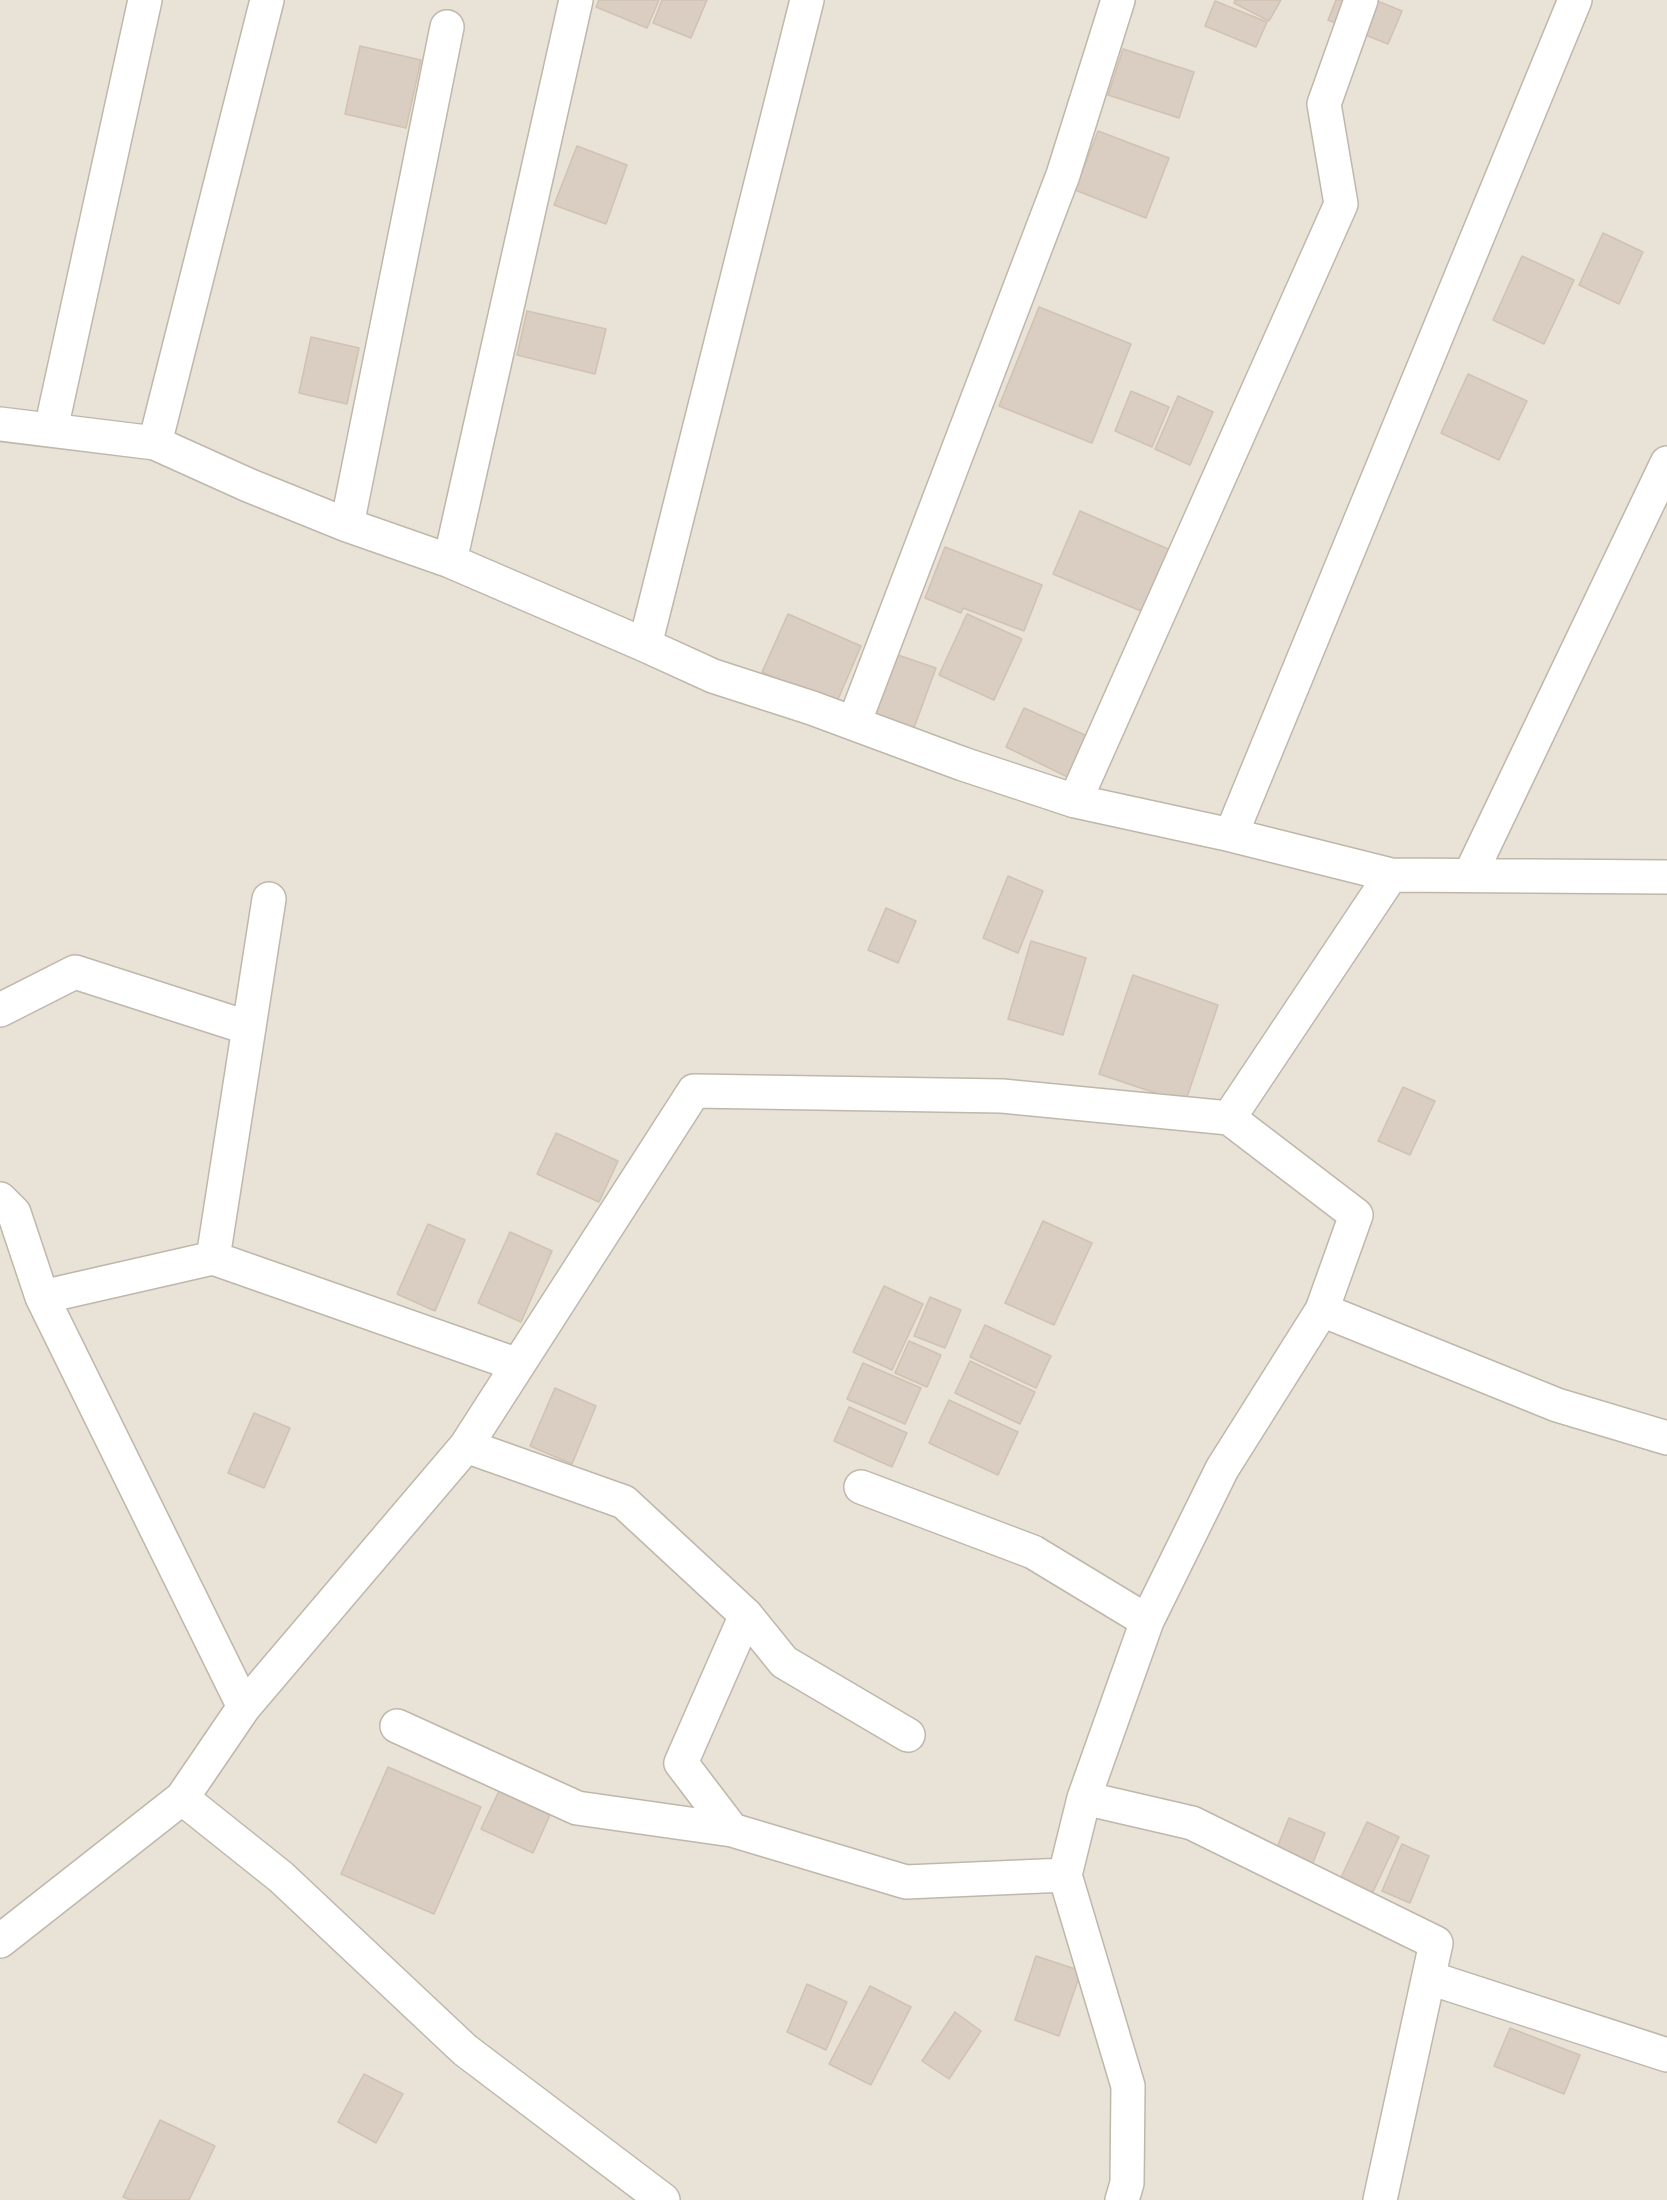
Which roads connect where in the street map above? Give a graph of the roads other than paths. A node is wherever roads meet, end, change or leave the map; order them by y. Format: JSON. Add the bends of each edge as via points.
{"nodes":[{"id":1,"x":146,"y":0,"type":"edge"},
{"id":2,"x":267,"y":0,"type":"edge"},
{"id":3,"x":576,"y":0,"type":"edge"},
{"id":4,"x":807,"y":0,"type":"edge"},
{"id":5,"x":1118,"y":0,"type":"edge"},
{"id":6,"x":1361,"y":0,"type":"edge"},
{"id":7,"x":1575,"y":0,"type":"edge"},
{"id":8,"x":447,"y":27,"type":"dead end"},
{"id":9,"x":0,"y":424,"type":"edge"},
{"id":10,"x":51,"y":429,"type":"junction"},
{"id":11,"x":155,"y":443,"type":"junction"},
{"id":12,"x":1667,"y":463,"type":"edge"},
{"id":13,"x":347,"y":525,"type":"junction"},
{"id":14,"x":450,"y":561,"type":"junction"},
{"id":15,"x":645,"y":645,"type":"junction"},
{"id":16,"x":854,"y":723,"type":"junction"},
{"id":17,"x":1075,"y":801,"type":"junction"},
{"id":18,"x":1231,"y":836,"type":"junction"},
{"id":19,"x":1390,"y":875,"type":"junction"},
{"id":20,"x":1470,"y":875,"type":"junction"},
{"id":21,"x":1667,"y":877,"type":"edge"},
{"id":22,"x":269,"y":898,"type":"dead end"},
{"id":23,"x":0,"y":1010,"type":"edge"},
{"id":24,"x":249,"y":1028,"type":"junction"},
{"id":25,"x":1229,"y":1118,"type":"junction"},
{"id":26,"x":0,"y":1199,"type":"edge"},
{"id":27,"x":213,"y":1258,"type":"junction"},
{"id":28,"x":42,"y":1297,"type":"junction"},
{"id":29,"x":1322,"y":1311,"type":"junction"},
{"id":30,"x":518,"y":1365,"type":"junction"},
{"id":31,"x":1667,"y":1438,"type":"edge"},
{"id":32,"x":466,"y":1446,"type":"junction"},
{"id":33,"x":861,"y":1487,"type":"dead end"},
{"id":34,"x":746,"y":1615,"type":"junction"},
{"id":35,"x":1147,"y":1621,"type":"junction"},
{"id":36,"x":244,"y":1707,"type":"junction"},
{"id":37,"x":398,"y":1726,"type":"dead end"},
{"id":38,"x":908,"y":1735,"type":"dead end"},
{"id":39,"x":182,"y":1798,"type":"junction"},
{"id":40,"x":1084,"y":1798,"type":"junction"},
{"id":41,"x":732,"y":1830,"type":"junction"},
{"id":42,"x":1065,"y":1875,"type":"junction"},
{"id":43,"x":0,"y":1941,"type":"edge"},
{"id":44,"x":1430,"y":1978,"type":"junction"},
{"id":45,"x":1667,"y":2055,"type":"edge"},
{"id":46,"x":663,"y":2200,"type":"edge"},
{"id":47,"x":1122,"y":2200,"type":"edge"},
{"id":48,"x":1380,"y":2200,"type":"edge"}],
"edges":[{"from":1,"to":10,"type":"street"},
{"from":2,"to":11,"type":"street"},
{"from":3,"to":14,"type":"street"},
{"from":4,"to":15,"type":"street"},
{"from":5,"to":16,"type":"street","via":[[1063,174]]},
{"from":6,"to":17,"type":"street","via":[[1324,104],[1341,204]]},
{"from":7,"to":18,"type":"street"},
{"from":8,"to":13,"type":"street"},
{"from":9,"to":10,"type":"street"},
{"from":10,"to":11,"type":"street"},
{"from":11,"to":13,"type":"street"},
{"from":12,"to":20,"type":"street"},
{"from":13,"to":14,"type":"street"},
{"from":14,"to":15,"type":"street"},
{"from":15,"to":16,"type":"street","via":[[713,676]]},
{"from":16,"to":17,"type":"street"},
{"from":17,"to":18,"type":"street"},
{"from":18,"to":19,"type":"street"},
{"from":19,"to":20,"type":"street"},
{"from":19,"to":25,"type":"street"},
{"from":20,"to":21,"type":"street"},
{"from":22,"to":24,"type":"street"},
{"from":23,"to":24,"type":"street","via":[[75,972]]},
{"from":24,"to":27,"type":"street"},
{"from":25,"to":29,"type":"street","via":[[1356,1215]]},
{"from":25,"to":30,"type":"street","via":[[1002,1096],[694,1091]]},
{"from":26,"to":28,"type":"street","via":[[14,1213]]},
{"from":27,"to":28,"type":"street"},
{"from":27,"to":30,"type":"street"},
{"from":28,"to":36,"type":"street"},
{"from":29,"to":31,"type":"street","via":[[1557,1405]]},
{"from":29,"to":35,"type":"street","via":[[1222,1470]]},
{"from":30,"to":32,"type":"street"},
{"from":32,"to":34,"type":"street","via":[[624,1502]]},
{"from":32,"to":36,"type":"street"},
{"from":33,"to":35,"type":"street","via":[[1033,1552]]},
{"from":34,"to":38,"type":"street","via":[[784,1662]]},
{"from":34,"to":41,"type":"street","via":[[681,1763]]},
{"from":35,"to":40,"type":"street"},
{"from":36,"to":39,"type":"street"},
{"from":37,"to":41,"type":"street","via":[[577,1808]]},
{"from":39,"to":43,"type":"street"},
{"from":39,"to":46,"type":"street","via":[[281,1877],[465,2050]]},
{"from":40,"to":42,"type":"street"},
{"from":40,"to":44,"type":"street","via":[[1192,1823],[1437,1943]]},
{"from":41,"to":42,"type":"street","via":[[906,1881]]},
{"from":42,"to":47,"type":"street","via":[[1128,2086],[1127,2183]]},
{"from":44,"to":45,"type":"street"},
{"from":44,"to":48,"type":"street"}]}
